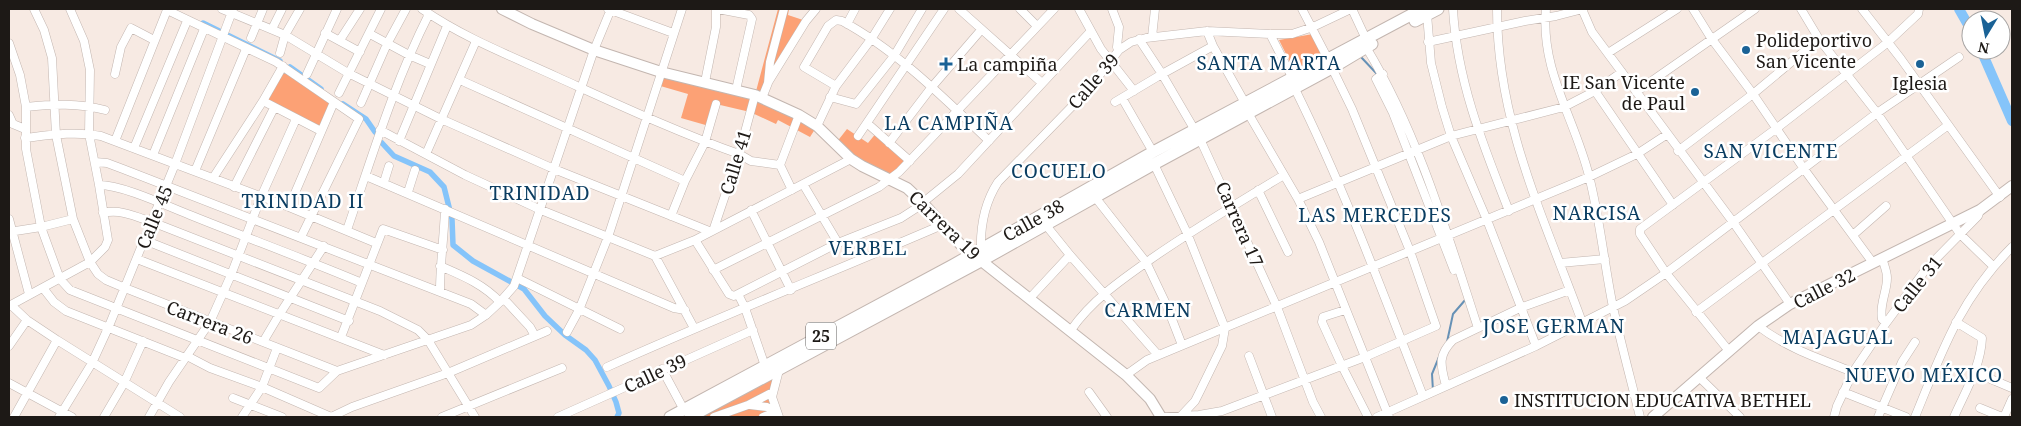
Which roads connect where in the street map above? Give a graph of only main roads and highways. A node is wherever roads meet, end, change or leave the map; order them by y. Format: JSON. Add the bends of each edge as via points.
{"nodes":[{"id":1,"x":502,"y":9,"type":"edge"},
{"id":2,"x":1429,"y":11,"type":"edge"},
{"id":3,"x":1154,"y":158,"type":"junction"},
{"id":4,"x":2012,"y":186,"type":"edge"},
{"id":5,"x":978,"y":255,"type":"junction"},
{"id":6,"x":687,"y":414,"type":"edge"},
{"id":7,"x":670,"y":417,"type":"edge"},
{"id":8,"x":1162,"y":417,"type":"edge"},
{"id":9,"x":1654,"y":417,"type":"edge"}],
"edges":[{"from":1,"to":5,"type":"main road","name":"Carrera 19","via":[[594,50],[661,72],[759,96],[799,115],[870,171],[907,188],[952,237]]},
{"from":2,"to":3,"type":"highway","name":"Calle 38","number":"25"},
{"from":3,"to":5,"type":"highway","name":"Calle 38","number":"25"},
{"from":3,"to":5,"type":"highway","name":"Calle 38","number":"25","via":[[1095,197]]},
{"from":4,"to":9,"type":"main road","name":"Calle 32","via":[[1980,210],[1790,304],[1758,326]]},
{"from":5,"to":6,"type":"highway","name":"Calle 38","number":"25","via":[[765,366]]},
{"from":5,"to":6,"type":"highway","name":"Calle 38","number":"25","via":[[779,370]]},
{"from":5,"to":8,"type":"main road","name":"Carrera 19","via":[[1126,375],[1150,399]]},
{"from":6,"to":7,"type":"highway","name":"Calle 38","number":"25"}]}
